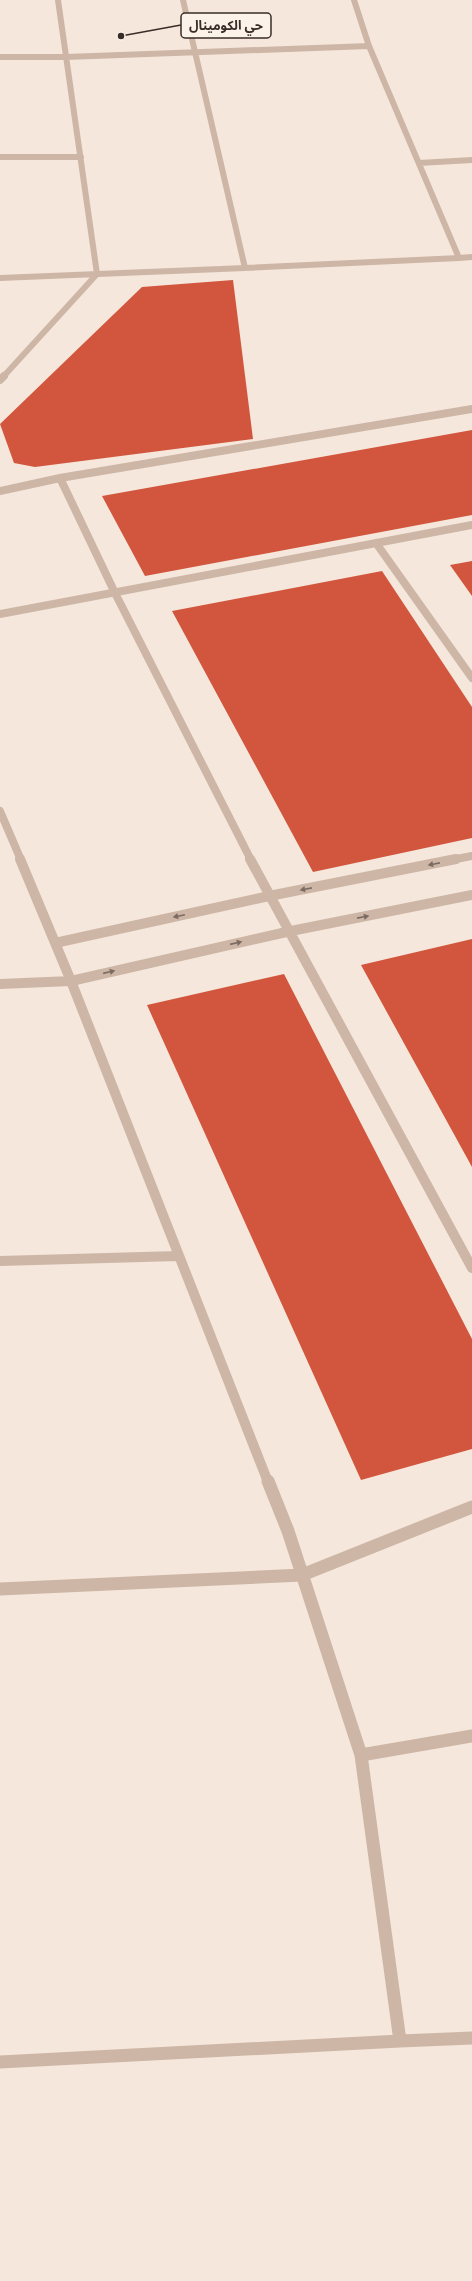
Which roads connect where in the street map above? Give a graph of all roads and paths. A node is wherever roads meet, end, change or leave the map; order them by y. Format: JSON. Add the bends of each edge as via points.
{"nodes":[{"id":1,"x":58,"y":0,"type":"edge"},
{"id":2,"x":183,"y":0,"type":"edge"},
{"id":3,"x":354,"y":0,"type":"edge"},
{"id":4,"x":369,"y":46,"type":"junction"},
{"id":5,"x":195,"y":53,"type":"junction"},
{"id":6,"x":0,"y":57,"type":"edge"},
{"id":7,"x":66,"y":57,"type":"junction"},
{"id":8,"x":80,"y":157,"type":"junction"},
{"id":9,"x":0,"y":158,"type":"edge"},
{"id":10,"x":472,"y":160,"type":"edge"},
{"id":11,"x":418,"y":163,"type":"junction"},
{"id":12,"x":472,"y":257,"type":"edge"},
{"id":13,"x":459,"y":258,"type":"junction"},
{"id":14,"x":245,"y":268,"type":"junction"},
{"id":15,"x":97,"y":274,"type":"junction"},
{"id":16,"x":0,"y":278,"type":"edge"},
{"id":17,"x":0,"y":380,"type":"edge"},
{"id":18,"x":472,"y":409,"type":"edge"},
{"id":19,"x":60,"y":478,"type":"junction"},
{"id":20,"x":0,"y":491,"type":"edge"},
{"id":21,"x":472,"y":525,"type":"edge"},
{"id":22,"x":376,"y":543,"type":"junction"},
{"id":23,"x":115,"y":593,"type":"junction"},
{"id":24,"x":0,"y":614,"type":"edge"},
{"id":25,"x":472,"y":678,"type":"edge"},
{"id":26,"x":0,"y":811,"type":"edge"},
{"id":27,"x":472,"y":856,"type":"edge"},
{"id":28,"x":472,"y":895,"type":"edge"},
{"id":29,"x":269,"y":896,"type":"junction"},
{"id":30,"x":291,"y":930,"type":"junction"},
{"id":31,"x":55,"y":943,"type":"junction"},
{"id":32,"x":71,"y":981,"type":"junction"},
{"id":33,"x":0,"y":984,"type":"edge"},
{"id":34,"x":178,"y":1256,"type":"junction"},
{"id":35,"x":0,"y":1261,"type":"edge"},
{"id":36,"x":472,"y":1268,"type":"edge"},
{"id":37,"x":472,"y":1507,"type":"edge"},
{"id":38,"x":302,"y":1575,"type":"junction"},
{"id":39,"x":0,"y":1590,"type":"edge"},
{"id":40,"x":472,"y":1736,"type":"edge"},
{"id":41,"x":361,"y":1754,"type":"junction"},
{"id":42,"x":472,"y":2038,"type":"edge"},
{"id":43,"x":400,"y":2041,"type":"junction"},
{"id":44,"x":0,"y":2062,"type":"edge"}],
"edges":[{"from":1,"to":7,"type":"street"},
{"from":2,"to":5,"type":"street"},
{"from":3,"to":4,"type":"street"},
{"from":4,"to":5,"type":"street"},
{"from":4,"to":11,"type":"street"},
{"from":5,"to":7,"type":"street"},
{"from":5,"to":14,"type":"street"},
{"from":6,"to":7,"type":"street"},
{"from":7,"to":8,"type":"street"},
{"from":8,"to":9,"type":"street"},
{"from":8,"to":15,"type":"street"},
{"from":10,"to":11,"type":"street"},
{"from":11,"to":13,"type":"street"},
{"from":12,"to":13,"type":"street"},
{"from":13,"to":14,"type":"street"},
{"from":14,"to":15,"type":"street"},
{"from":15,"to":16,"type":"street"},
{"from":15,"to":17,"type":"street"},
{"from":18,"to":19,"type":"street"},
{"from":19,"to":20,"type":"street"},
{"from":19,"to":23,"type":"street"},
{"from":21,"to":22,"type":"street"},
{"from":22,"to":23,"type":"street"},
{"from":22,"to":25,"type":"street"},
{"from":23,"to":24,"type":"street"},
{"from":23,"to":29,"type":"street"},
{"from":26,"to":31,"type":"street"},
{"from":27,"to":29,"type":"street","one_way":true},
{"from":30,"to":28,"type":"street","one_way":true},
{"from":29,"to":30,"type":"street"},
{"from":29,"to":31,"type":"street","one_way":true},
{"from":32,"to":30,"type":"street","one_way":true},
{"from":30,"to":36,"type":"street"},
{"from":31,"to":32,"type":"street"},
{"from":32,"to":33,"type":"street"},
{"from":32,"to":34,"type":"street"},
{"from":34,"to":35,"type":"street"},
{"from":34,"to":38,"type":"street","via":[[288,1531]]},
{"from":37,"to":38,"type":"street"},
{"from":38,"to":39,"type":"street"},
{"from":38,"to":41,"type":"street"},
{"from":40,"to":41,"type":"street"},
{"from":41,"to":43,"type":"street"},
{"from":42,"to":43,"type":"street"},
{"from":43,"to":44,"type":"street"}]}
